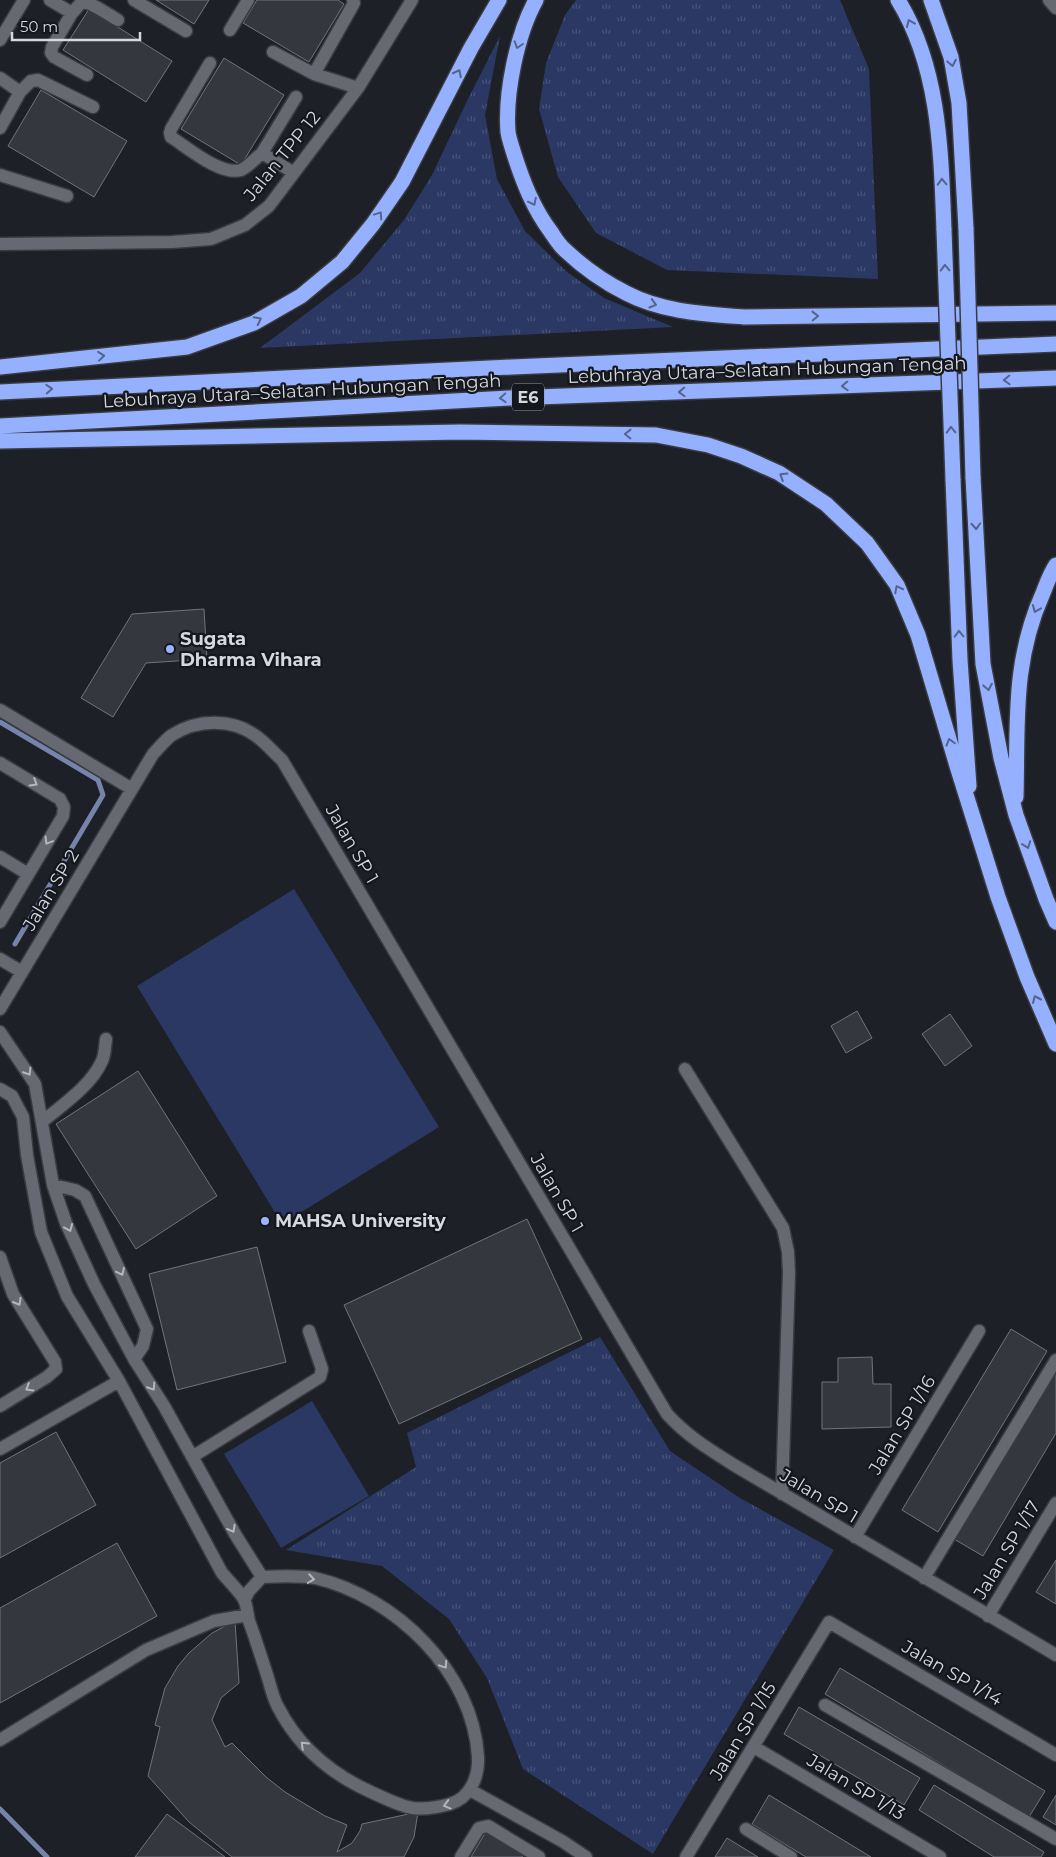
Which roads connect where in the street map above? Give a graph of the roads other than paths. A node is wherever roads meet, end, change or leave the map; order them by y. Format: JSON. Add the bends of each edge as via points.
{"nodes":[{"id":1,"x":24,"y":0,"type":"edge"},
{"id":2,"x":50,"y":0,"type":"edge"},
{"id":3,"x":134,"y":0,"type":"edge"},
{"id":4,"x":248,"y":0,"type":"edge"},
{"id":5,"x":353,"y":0,"type":"edge"},
{"id":6,"x":412,"y":0,"type":"edge"},
{"id":7,"x":499,"y":0,"type":"edge"},
{"id":8,"x":536,"y":0,"type":"edge"},
{"id":9,"x":898,"y":0,"type":"edge"},
{"id":10,"x":931,"y":0,"type":"edge"},
{"id":11,"x":1049,"y":0,"type":"edge"},
{"id":12,"x":1056,"y":8,"type":"edge"},
{"id":13,"x":72,"y":13,"type":"junction"},
{"id":14,"x":118,"y":20,"type":"dead end"},
{"id":15,"x":230,"y":30,"type":"dead end"},
{"id":16,"x":186,"y":31,"type":"dead end"},
{"id":17,"x":0,"y":40,"type":"edge"},
{"id":18,"x":273,"y":52,"type":"dead end"},
{"id":19,"x":210,"y":63,"type":"dead end"},
{"id":20,"x":314,"y":74,"type":"junction"},
{"id":21,"x":87,"y":75,"type":"dead end"},
{"id":22,"x":0,"y":78,"type":"edge"},
{"id":23,"x":358,"y":88,"type":"junction"},
{"id":24,"x":20,"y":92,"type":"junction"},
{"id":25,"x":296,"y":98,"type":"dead end"},
{"id":26,"x":93,"y":107,"type":"dead end"},
{"id":27,"x":0,"y":128,"type":"edge"},
{"id":28,"x":262,"y":153,"type":"junction"},
{"id":29,"x":294,"y":173,"type":"junction"},
{"id":30,"x":0,"y":175,"type":"edge"},
{"id":31,"x":68,"y":196,"type":"dead end"},
{"id":32,"x":0,"y":244,"type":"edge"},
{"id":33,"x":1056,"y":313,"type":"edge"},
{"id":34,"x":1056,"y":344,"type":"edge"},
{"id":35,"x":0,"y":367,"type":"edge"},
{"id":36,"x":1056,"y":378,"type":"edge"},
{"id":37,"x":0,"y":392,"type":"edge"},
{"id":38,"x":0,"y":426,"type":"edge"},
{"id":39,"x":0,"y":441,"type":"edge"},
{"id":40,"x":1056,"y":565,"type":"edge"},
{"id":41,"x":0,"y":710,"type":"edge"},
{"id":42,"x":0,"y":763,"type":"edge"},
{"id":43,"x":132,"y":789,"type":"junction"},
{"id":44,"x":970,"y":805,"type":"junction"},
{"id":45,"x":1016,"y":815,"type":"junction"},
{"id":46,"x":0,"y":857,"type":"edge"},
{"id":47,"x":28,"y":874,"type":"junction"},
{"id":48,"x":0,"y":922,"type":"edge"},
{"id":49,"x":1056,"y":922,"type":"edge"},
{"id":50,"x":0,"y":959,"type":"edge"},
{"id":51,"x":22,"y":972,"type":"junction"},
{"id":52,"x":0,"y":1008,"type":"edge"},
{"id":53,"x":0,"y":1032,"type":"edge"},
{"id":54,"x":106,"y":1039,"type":"dead end"},
{"id":55,"x":1056,"y":1044,"type":"edge"},
{"id":56,"x":685,"y":1069,"type":"dead end"},
{"id":57,"x":0,"y":1089,"type":"edge"},
{"id":58,"x":42,"y":1122,"type":"junction"},
{"id":59,"x":52,"y":1185,"type":"junction"},
{"id":60,"x":0,"y":1257,"type":"edge"},
{"id":61,"x":980,"y":1330,"type":"dead end"},
{"id":62,"x":309,"y":1331,"type":"dead end"},
{"id":63,"x":134,"y":1360,"type":"junction"},
{"id":64,"x":1056,"y":1360,"type":"edge"},
{"id":65,"x":120,"y":1381,"type":"junction"},
{"id":66,"x":0,"y":1406,"type":"edge"},
{"id":67,"x":1,"y":1446,"type":"edge"},
{"id":68,"x":192,"y":1457,"type":"junction"},
{"id":69,"x":782,"y":1494,"type":"junction"},
{"id":70,"x":1056,"y":1503,"type":"edge"},
{"id":71,"x":855,"y":1537,"type":"junction"},
{"id":72,"x":262,"y":1577,"type":"junction"},
{"id":73,"x":924,"y":1578,"type":"junction"},
{"id":74,"x":244,"y":1600,"type":"junction"},
{"id":75,"x":248,"y":1615,"type":"junction"},
{"id":76,"x":988,"y":1616,"type":"junction"},
{"id":77,"x":829,"y":1622,"type":"joint"},
{"id":78,"x":1055,"y":1653,"type":"edge"},
{"id":79,"x":825,"y":1705,"type":"dead end"},
{"id":80,"x":0,"y":1740,"type":"edge"},
{"id":81,"x":754,"y":1747,"type":"junction"},
{"id":82,"x":1056,"y":1755,"type":"edge"},
{"id":83,"x":470,"y":1790,"type":"junction"},
{"id":84,"x":746,"y":1830,"type":"dead end"},
{"id":85,"x":1056,"y":1839,"type":"edge"},
{"id":86,"x":461,"y":1857,"type":"edge"},
{"id":87,"x":539,"y":1857,"type":"edge"},
{"id":88,"x":586,"y":1857,"type":"edge"},
{"id":89,"x":686,"y":1857,"type":"edge"},
{"id":90,"x":792,"y":1857,"type":"edge"},
{"id":91,"x":940,"y":1857,"type":"edge"}],
"edges":[{"from":1,"to":17,"type":"street"},
{"from":2,"to":13,"type":"street"},
{"from":3,"to":16,"type":"street"},
{"from":4,"to":15,"type":"street"},
{"from":5,"to":20,"type":"street"},
{"from":6,"to":23,"type":"street","name":"Jalan TPP 12"},
{"from":35,"to":7,"type":"highway","one_way":true,"via":[[187,347],[254,323],[301,296],[342,262],[402,182]]},
{"from":8,"to":33,"type":"highway","one_way":true,"via":[[516,51],[508,132],[522,180],[539,215],[563,249],[596,276],[652,305],[744,318]]},
{"from":44,"to":9,"type":"highway","one_way":true,"bridge":true,"via":[[960,660],[941,163],[934,99],[922,53]]},
{"from":10,"to":45,"type":"highway","one_way":true,"bridge":true,"via":[[951,57],[959,103],[983,664]]},
{"from":11,"to":12,"type":"street"},
{"from":13,"to":14,"type":"street","via":[[85,1]]},
{"from":13,"to":21,"type":"street","via":[[51,53]]},
{"from":18,"to":20,"type":"street"},
{"from":19,"to":28,"type":"street","via":[[171,129],[171,137],[218,167],[231,171],[242,169]]},
{"from":20,"to":23,"type":"street"},
{"from":22,"to":24,"type":"street"},
{"from":23,"to":29,"type":"street","name":"Jalan TPP 12"},
{"from":24,"to":26,"type":"street","via":[[38,80]]},
{"from":24,"to":27,"type":"street"},
{"from":25,"to":28,"type":"street"},
{"from":28,"to":29,"type":"street"},
{"from":29,"to":32,"type":"street","name":"Jalan TPP 12","via":[[269,206],[245,225],[210,239]]},
{"from":30,"to":31,"type":"street"},
{"from":37,"to":34,"type":"highway","name":"Lebuhraya Utara–Selatan Hubungan Tengah","number":"E6","one_way":true},
{"from":36,"to":38,"type":"highway","name":"Lebuhraya Utara–Selatan Hubungan Tengah","number":"E6","one_way":true,"via":[[509,398]]},
{"from":44,"to":39,"type":"highway","one_way":true,"via":[[918,635],[897,586],[867,544],[826,504],[779,473],[741,456],[708,445],[656,435],[460,432]]},
{"from":40,"to":45,"type":"highway","one_way":true,"via":[[1034,614],[1023,656],[1016,713]]},
{"from":41,"to":43,"type":"street"},
{"from":42,"to":47,"type":"street","one_way":true,"via":[[60,799],[64,807],[63,816]]},
{"from":43,"to":51,"type":"street","name":"Jalan SP 2"},
{"from":43,"to":69,"type":"street","name":"Jalan SP 1","via":[[153,754],[171,736],[194,724],[216,722],[236,726],[256,735],[282,760],[667,1414],[702,1446]]},
{"from":55,"to":44,"type":"highway","one_way":true,"via":[[998,897]]},
{"from":45,"to":49,"type":"highway","one_way":true},
{"from":46,"to":47,"type":"street"},
{"from":47,"to":48,"type":"street"},
{"from":50,"to":51,"type":"street"},
{"from":51,"to":52,"type":"street","name":"Jalan SP 2"},
{"from":53,"to":58,"type":"street","one_way":true,"via":[[35,1084]]},
{"from":54,"to":58,"type":"street","via":[[103,1060],[94,1075]]},
{"from":56,"to":69,"type":"street","via":[[783,1228],[789,1273]]},
{"from":57,"to":65,"type":"street","via":[[12,1096],[23,1118],[41,1232],[67,1296]]},
{"from":58,"to":59,"type":"street"},
{"from":59,"to":63,"type":"street","one_way":true,"via":[[94,1284]]},
{"from":59,"to":63,"type":"street","one_way":true,"via":[[75,1190],[85,1196],[102,1232],[147,1329],[143,1346]]},
{"from":60,"to":66,"type":"street","one_way":true,"via":[[13,1294],[55,1362],[56,1369]]},
{"from":61,"to":71,"type":"street","name":"Jalan SP 1/16"},
{"from":62,"to":68,"type":"street","via":[[322,1369],[320,1377]]},
{"from":63,"to":68,"type":"street","one_way":true},
{"from":64,"to":73,"type":"street"},
{"from":65,"to":67,"type":"street"},
{"from":65,"to":74,"type":"street","via":[[222,1573]]},
{"from":68,"to":72,"type":"street","one_way":true},
{"from":69,"to":71,"type":"street","name":"Jalan SP 1"},
{"from":70,"to":76,"type":"street","name":"Jalan SP 1/17"},
{"from":71,"to":73,"type":"street","name":"Jalan SP 1"},
{"from":72,"to":74,"type":"street"},
{"from":72,"to":83,"type":"street","one_way":true,"via":[[315,1578],[349,1590],[384,1608],[416,1634],[440,1660],[458,1688],[473,1726],[478,1767]]},
{"from":73,"to":76,"type":"street","name":"Jalan SP 1"},
{"from":74,"to":75,"type":"street"},
{"from":75,"to":80,"type":"street","via":[[214,1620],[146,1650]]},
{"from":83,"to":75,"type":"street","one_way":true,"via":[[458,1802],[430,1809],[410,1809],[354,1784],[328,1767],[296,1738],[277,1706]]},
{"from":76,"to":78,"type":"street","name":"Jalan SP 1"},
{"from":77,"to":81,"type":"street","name":"Jalan SP 1/15"},
{"from":77,"to":82,"type":"street","name":"Jalan SP 1/14"},
{"from":79,"to":85,"type":"street"},
{"from":81,"to":89,"type":"street","name":"Jalan SP 1/15"},
{"from":81,"to":91,"type":"street","name":"Jalan SP 1/13"},
{"from":83,"to":88,"type":"street"},
{"from":84,"to":90,"type":"street"},
{"from":86,"to":87,"type":"street","via":[[483,1826]]}]}
